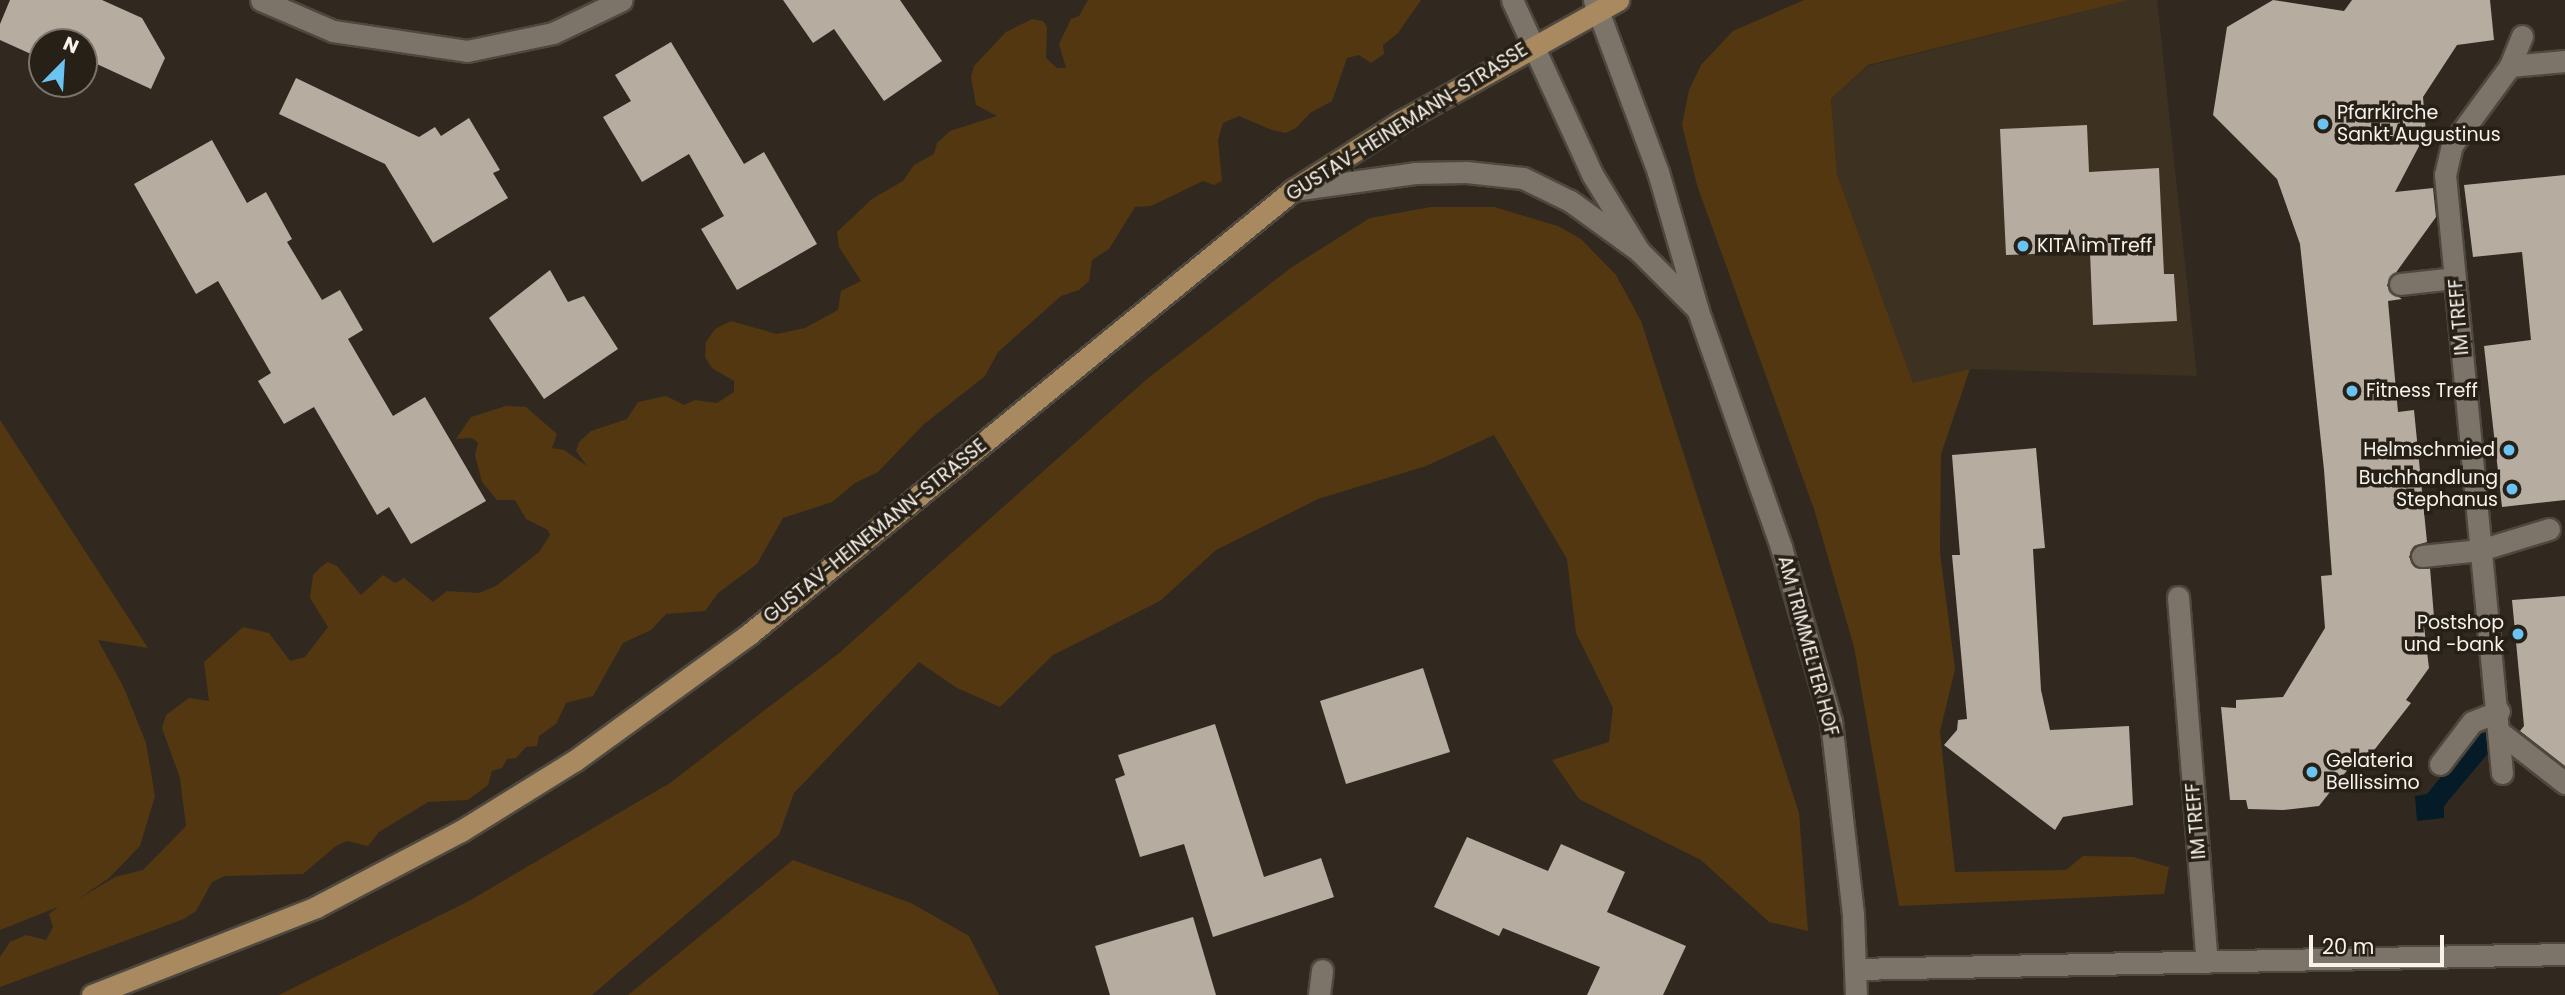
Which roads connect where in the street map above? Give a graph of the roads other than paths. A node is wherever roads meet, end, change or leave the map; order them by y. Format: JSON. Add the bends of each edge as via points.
{"nodes":[{"id":1,"x":261,"y":0,"type":"edge"},
{"id":2,"x":622,"y":0,"type":"edge"},
{"id":3,"x":1512,"y":0,"type":"edge"},
{"id":4,"x":1618,"y":0,"type":"edge"},
{"id":5,"x":1597,"y":5,"type":"edge"},
{"id":6,"x":2522,"y":36,"type":"dead end"},
{"id":7,"x":1534,"y":44,"type":"junction"},
{"id":8,"x":2555,"y":63,"type":"edge"},
{"id":9,"x":2510,"y":66,"type":"junction"},
{"id":10,"x":1293,"y":190,"type":"junction"},
{"id":11,"x":1639,"y":251,"type":"junction"},
{"id":12,"x":2455,"y":278,"type":"junction"},
{"id":13,"x":2400,"y":284,"type":"dead end"},
{"id":14,"x":1698,"y":311,"type":"junction"},
{"id":15,"x":2549,"y":529,"type":"dead end"},
{"id":16,"x":2480,"y":550,"type":"junction"},
{"id":17,"x":2422,"y":556,"type":"dead end"},
{"id":18,"x":2178,"y":597,"type":"dead end"},
{"id":19,"x":2499,"y":711,"type":"junction"},
{"id":20,"x":2502,"y":734,"type":"junction"},
{"id":21,"x":2440,"y":764,"type":"dead end"},
{"id":22,"x":2502,"y":773,"type":"dead end"},
{"id":23,"x":2558,"y":786,"type":"edge"},
{"id":24,"x":2565,"y":954,"type":"edge"},
{"id":25,"x":2207,"y":962,"type":"junction"},
{"id":26,"x":1855,"y":969,"type":"junction"},
{"id":27,"x":1322,"y":970,"type":"dead end"},
{"id":28,"x":92,"y":995,"type":"edge"},
{"id":29,"x":1319,"y":995,"type":"edge"},
{"id":30,"x":1856,"y":995,"type":"edge"}],
"edges":[{"from":1,"to":2,"type":"street","via":[[332,31],[467,51],[554,33]]},
{"from":3,"to":7,"type":"street","name":"AM TRIMMELTER HOF"},
{"from":4,"to":5,"type":"main road","name":"GUSTAV-HEINEMANN-STRASSE"},
{"from":5,"to":7,"type":"main road","name":"GUSTAV-HEINEMANN-STRASSE"},
{"from":5,"to":14,"type":"street","name":"AM TRIMMELTER HOF","via":[[1658,172]]},
{"from":6,"to":9,"type":"street","name":"IM TREFF"},
{"from":7,"to":10,"type":"main road","name":"GUSTAV-HEINEMANN-STRASSE"},
{"from":7,"to":11,"type":"street","name":"AM TRIMMELTER HOF","via":[[1592,174]]},
{"from":8,"to":9,"type":"street"},
{"from":9,"to":12,"type":"street","name":"IM TREFF","via":[[2452,145],[2445,175]]},
{"from":10,"to":11,"type":"street","name":"AM TRIMMELTER HOF","via":[[1415,173],[1523,178],[1570,201]]},
{"from":10,"to":28,"type":"main road","name":"GUSTAV-HEINEMANN-STRASSE","via":[[748,635],[575,761],[461,831],[316,907]]},
{"from":11,"to":14,"type":"street","name":"AM TRIMMELTER HOF"},
{"from":12,"to":13,"type":"street"},
{"from":12,"to":16,"type":"street","name":"IM TREFF"},
{"from":14,"to":26,"type":"street","name":"AM TRIMMELTER HOF","via":[[1781,547],[1831,721]]},
{"from":15,"to":16,"type":"street"},
{"from":16,"to":17,"type":"street"},
{"from":16,"to":19,"type":"street","name":"IM TREFF","via":[[2491,677]]},
{"from":18,"to":25,"type":"street","name":"IM TREFF"},
{"from":19,"to":20,"type":"street","name":"IM TREFF"},
{"from":19,"to":21,"type":"street","via":[[2472,722]]},
{"from":20,"to":22,"type":"street","name":"IM TREFF"},
{"from":20,"to":23,"type":"street"},
{"from":24,"to":25,"type":"street"},
{"from":25,"to":26,"type":"street"},
{"from":26,"to":30,"type":"street","name":"AM TRIMMELTER HOF"},
{"from":27,"to":29,"type":"street"}]}
